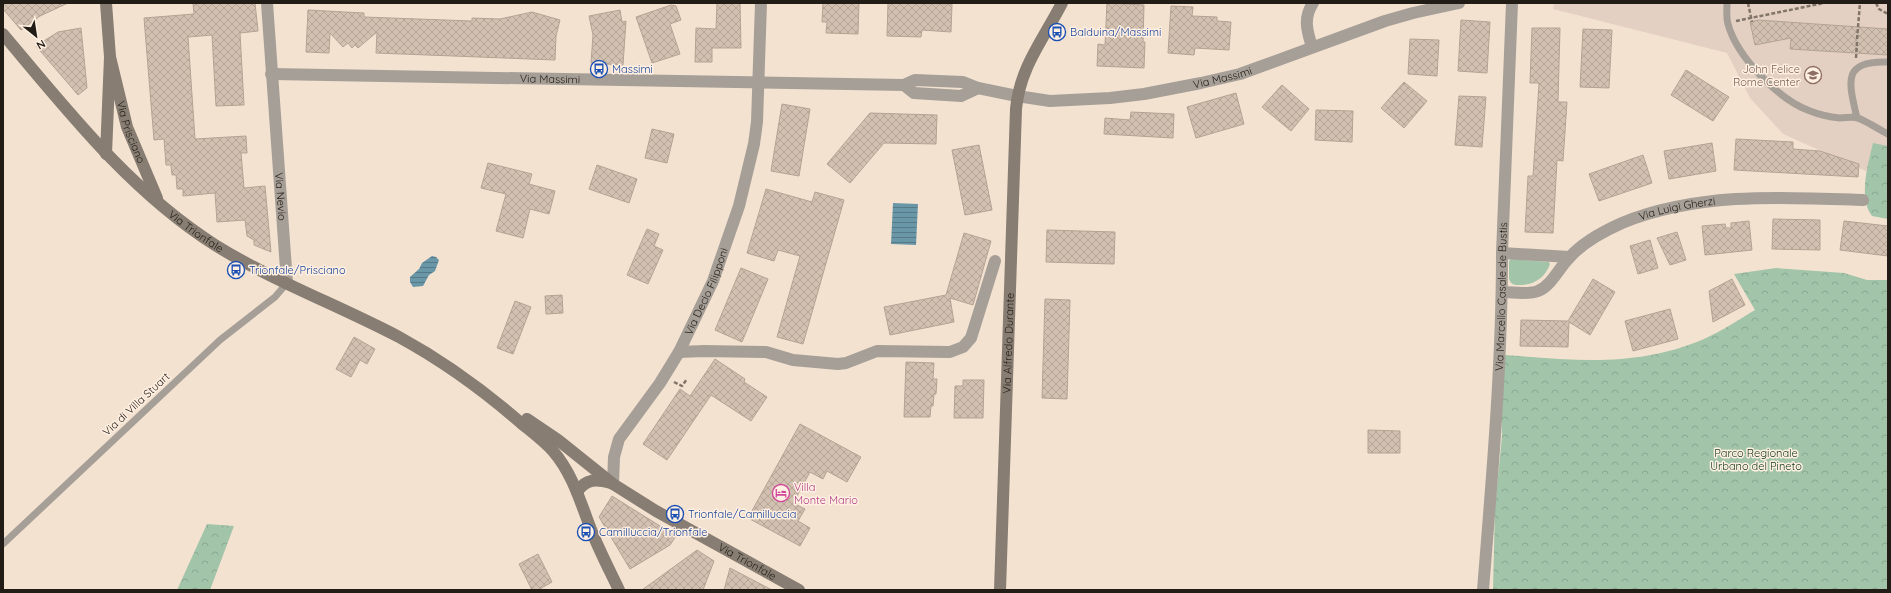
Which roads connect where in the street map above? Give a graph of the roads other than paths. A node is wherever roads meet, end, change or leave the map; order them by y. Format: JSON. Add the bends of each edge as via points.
{"nodes":[{"id":1,"x":106,"y":3,"type":"edge"},
{"id":2,"x":267,"y":3,"type":"edge"},
{"id":3,"x":761,"y":3,"type":"edge"},
{"id":4,"x":1062,"y":3,"type":"edge"},
{"id":5,"x":1313,"y":3,"type":"edge"},
{"id":6,"x":1459,"y":3,"type":"edge"},
{"id":7,"x":1512,"y":3,"type":"edge"},
{"id":8,"x":1727,"y":3,"type":"edge"},
{"id":9,"x":3,"y":34,"type":"edge"},
{"id":10,"x":1312,"y":47,"type":"junction"},
{"id":11,"x":110,"y":57,"type":"junction"},
{"id":12,"x":1888,"y":62,"type":"edge"},
{"id":13,"x":271,"y":74,"type":"junction"},
{"id":14,"x":758,"y":83,"type":"junction"},
{"id":15,"x":1017,"y":96,"type":"junction"},
{"id":16,"x":1857,"y":118,"type":"junction"},
{"id":17,"x":1888,"y":134,"type":"edge"},
{"id":18,"x":106,"y":154,"type":"junction"},
{"id":19,"x":1863,"y":200,"type":"dead end"},
{"id":20,"x":160,"y":204,"type":"junction"},
{"id":21,"x":1502,"y":253,"type":"junction"},
{"id":22,"x":1569,"y":257,"type":"junction"},
{"id":23,"x":994,"y":261,"type":"dead end"},
{"id":24,"x":287,"y":283,"type":"junction"},
{"id":25,"x":1502,"y":292,"type":"junction"},
{"id":26,"x":679,"y":352,"type":"junction"},
{"id":27,"x":498,"y":402,"type":"junction"},
{"id":28,"x":613,"y":484,"type":"junction"},
{"id":29,"x":578,"y":492,"type":"junction"},
{"id":30,"x":3,"y":544,"type":"edge"},
{"id":31,"x":619,"y":590,"type":"edge"},
{"id":32,"x":799,"y":590,"type":"edge"},
{"id":33,"x":1000,"y":590,"type":"edge"},
{"id":34,"x":1483,"y":590,"type":"edge"}],
"edges":[{"from":1,"to":11,"type":"main road","name":"Via Prisciano"},
{"from":2,"to":13,"type":"street","name":"Via Nevio"},
{"from":3,"to":14,"type":"street","name":"Via Decio Filipponi"},
{"from":4,"to":15,"type":"main road","name":"Via Alfredo Durante","via":[[1028,63]]},
{"from":5,"to":10,"type":"street","via":[[1306,20]]},
{"from":6,"to":10,"type":"street","name":"Via Massimi","via":[[1413,13]]},
{"from":7,"to":21,"type":"street","name":"Via Marcello Casale de Bustis"},
{"from":8,"to":16,"type":"lane","via":[[1728,23],[1736,42],[1764,79],[1792,102],[1822,116]]},
{"from":9,"to":18,"type":"main road","name":"Via Trionfale"},
{"from":10,"to":15,"type":"street","name":"Via Massimi","via":[[1240,74],[1172,90],[1110,98],[1050,101]]},
{"from":11,"to":18,"type":"main road","name":"Via Prisciano"},
{"from":11,"to":20,"type":"main road","name":"Via Prisciano","via":[[127,127]]},
{"from":12,"to":16,"type":"lane","via":[[1862,64],[1855,69],[1850,86]]},
{"from":13,"to":14,"type":"street","name":"Via Massimi"},
{"from":13,"to":24,"type":"street","name":"Via Nevio"},
{"from":14,"to":15,"type":"street","name":"Via Massimi","via":[[904,85],[915,80],[962,82]]},
{"from":14,"to":26,"type":"street","name":"Via Decio Filipponi","via":[[754,144],[739,206],[714,281]]},
{"from":15,"to":33,"type":"main road","name":"Via Alfredo Durante"},
{"from":16,"to":17,"type":"lane"},
{"from":18,"to":20,"type":"main road","name":"Via Trionfale"},
{"from":19,"to":22,"type":"street","name":"Via Luigi Gherzi","via":[[1782,197],[1722,200],[1666,209],[1622,224],[1593,239]]},
{"from":20,"to":24,"type":"main road","name":"Via Trionfale","via":[[214,244]]},
{"from":21,"to":22,"type":"street"},
{"from":21,"to":25,"type":"street","name":"Via Marcello Casale de Bustis"},
{"from":22,"to":25,"type":"street","name":"Via Luigi Gherzi","via":[[1547,285],[1538,291]]},
{"from":23,"to":26,"type":"street","via":[[971,338],[962,347],[950,352],[877,351],[846,364],[838,364],[793,360],[766,352]]},
{"from":24,"to":27,"type":"main road","name":"Via Trionfale","via":[[408,342]]},
{"from":24,"to":30,"type":"lane","name":"Via di Villa Stuart","via":[[275,297],[220,340]]},
{"from":25,"to":34,"type":"street","name":"Via Marcello Casale de Bustis","via":[[1493,474]]},
{"from":26,"to":28,"type":"street","name":"Via Decio Filipponi","via":[[619,439],[614,457]]},
{"from":27,"to":28,"type":"main road","name":"Via Trionfale","via":[[558,440]]},
{"from":27,"to":29,"type":"main road","name":"Via Trionfale","via":[[553,452]]},
{"from":28,"to":29,"type":"main road","name":"Via Trionfale","via":[[600,480],[590,481]]},
{"from":28,"to":32,"type":"main road","name":"Via Trionfale","via":[[656,511]]},
{"from":29,"to":31,"type":"main road","via":[[592,533]]}]}
